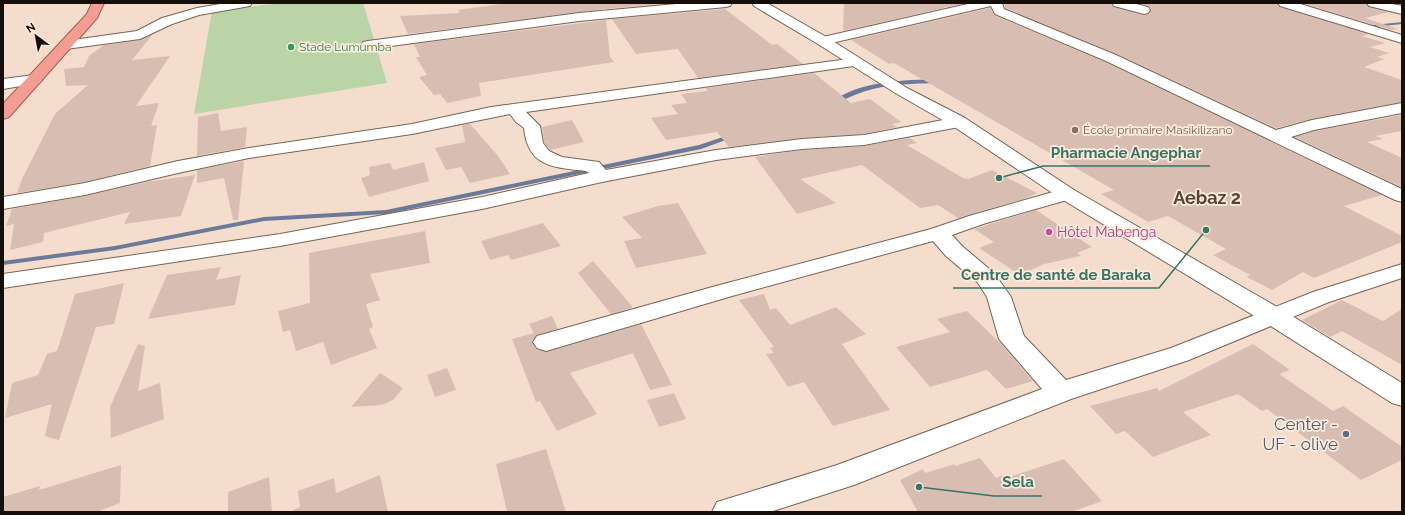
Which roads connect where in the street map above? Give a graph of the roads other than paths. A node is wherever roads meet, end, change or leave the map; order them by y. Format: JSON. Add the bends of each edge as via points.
{"nodes":[{"id":1,"x":98,"y":3,"type":"edge"},
{"id":2,"x":246,"y":3,"type":"edge"},
{"id":3,"x":726,"y":3,"type":"edge"},
{"id":4,"x":758,"y":3,"type":"edge"},
{"id":5,"x":930,"y":3,"type":"edge"},
{"id":6,"x":988,"y":3,"type":"edge"},
{"id":7,"x":996,"y":3,"type":"edge"},
{"id":8,"x":1118,"y":3,"type":"edge"},
{"id":9,"x":1284,"y":3,"type":"edge"},
{"id":10,"x":1373,"y":3,"type":"edge"},
{"id":11,"x":1144,"y":10,"type":"dead end"},
{"id":12,"x":1402,"y":10,"type":"edge"},
{"id":13,"x":946,"y":13,"type":"junction"},
{"id":14,"x":1402,"y":39,"type":"edge"},
{"id":15,"x":823,"y":41,"type":"junction"},
{"id":16,"x":66,"y":45,"type":"junction"},
{"id":17,"x":368,"y":45,"type":"dead end"},
{"id":18,"x":856,"y":62,"type":"junction"},
{"id":19,"x":34,"y":80,"type":"junction"},
{"id":20,"x":3,"y":84,"type":"edge"},
{"id":21,"x":516,"y":108,"type":"junction"},
{"id":22,"x":1402,"y":108,"type":"edge"},
{"id":23,"x":3,"y":114,"type":"edge"},
{"id":24,"x":959,"y":122,"type":"junction"},
{"id":25,"x":1276,"y":135,"type":"junction"},
{"id":26,"x":602,"y":176,"type":"junction"},
{"id":27,"x":1067,"y":194,"type":"junction"},
{"id":28,"x":1402,"y":196,"type":"edge"},
{"id":29,"x":3,"y":203,"type":"edge"},
{"id":30,"x":938,"y":233,"type":"junction"},
{"id":31,"x":1402,"y":271,"type":"edge"},
{"id":32,"x":3,"y":281,"type":"edge"},
{"id":33,"x":1275,"y":317,"type":"junction"},
{"id":34,"x":546,"y":342,"type":"dead end"},
{"id":35,"x":1061,"y":392,"type":"junction"},
{"id":36,"x":1402,"y":396,"type":"edge"},
{"id":37,"x":728,"y":512,"type":"edge"}],
"edges":[{"from":1,"to":16,"type":"highway","via":[[93,15]]},
{"from":2,"to":16,"type":"street","via":[[197,12],[167,21],[140,35]]},
{"from":3,"to":17,"type":"street","via":[[579,17]]},
{"from":4,"to":15,"type":"street"},
{"from":5,"to":13,"type":"street"},
{"from":6,"to":13,"type":"street"},
{"from":7,"to":25,"type":"street","via":[[999,11],[1111,58]]},
{"from":8,"to":11,"type":"street"},
{"from":9,"to":14,"type":"street"},
{"from":10,"to":12,"type":"street"},
{"from":13,"to":15,"type":"street"},
{"from":15,"to":18,"type":"street"},
{"from":16,"to":19,"type":"highway"},
{"from":18,"to":21,"type":"street"},
{"from":18,"to":24,"type":"street"},
{"from":19,"to":20,"type":"street"},
{"from":19,"to":23,"type":"highway"},
{"from":21,"to":26,"type":"street","via":[[524,122],[532,126],[534,143],[543,155],[558,162],[592,166]]},
{"from":21,"to":29,"type":"street","via":[[412,129],[249,153],[85,189]]},
{"from":22,"to":25,"type":"street","via":[[1312,125]]},
{"from":24,"to":26,"type":"street","via":[[864,140],[802,144],[716,155]]},
{"from":24,"to":27,"type":"street"},
{"from":25,"to":28,"type":"street"},
{"from":26,"to":32,"type":"street","via":[[482,203],[280,240]]},
{"from":27,"to":30,"type":"street"},
{"from":27,"to":33,"type":"street"},
{"from":30,"to":34,"type":"street"},
{"from":30,"to":35,"type":"street","via":[[954,251],[986,278],[999,297],[1012,339]]},
{"from":31,"to":33,"type":"street","via":[[1321,297]]},
{"from":33,"to":35,"type":"street","via":[[1180,354]]},
{"from":33,"to":36,"type":"street"},
{"from":35,"to":37,"type":"street","via":[[843,476]]}]}
